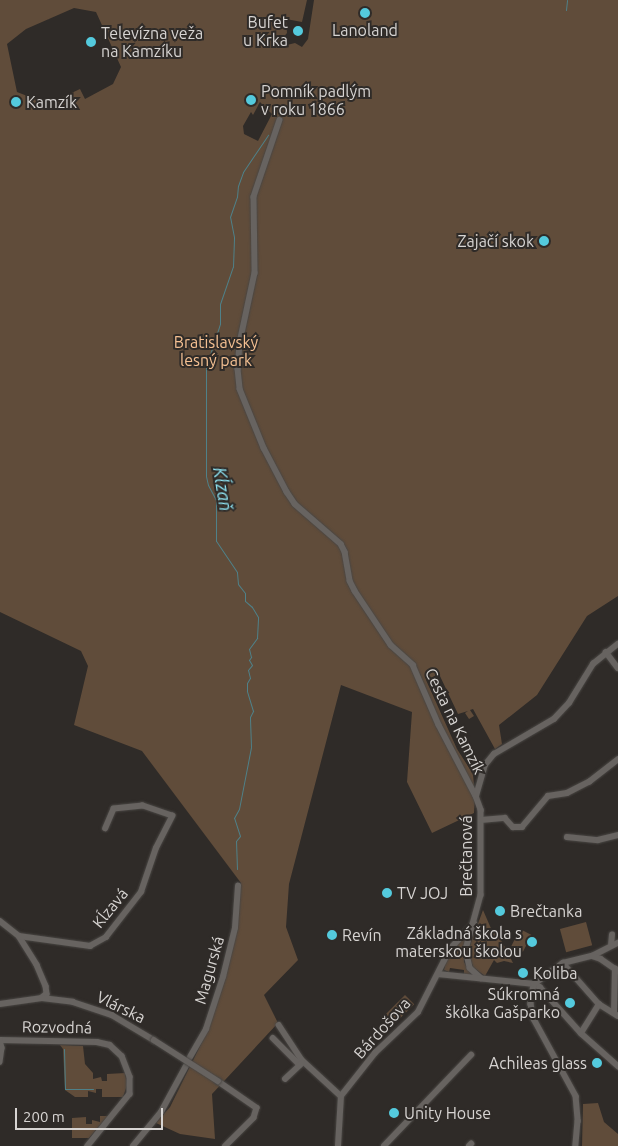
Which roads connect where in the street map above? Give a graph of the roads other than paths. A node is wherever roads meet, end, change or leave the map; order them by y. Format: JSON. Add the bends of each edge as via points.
{"nodes":[{"id":1,"x":280,"y":120,"type":"dead end"},
{"id":2,"x":618,"y":644,"type":"edge"},
{"id":3,"x":606,"y":652,"type":"junction"},
{"id":4,"x":618,"y":668,"type":"edge"},
{"id":5,"x":618,"y":759,"type":"edge"},
{"id":6,"x":476,"y":796,"type":"junction"},
{"id":7,"x":482,"y":820,"type":"junction"},
{"id":8,"x":106,"y":828,"type":"dead end"},
{"id":9,"x":618,"y":834,"type":"edge"},
{"id":10,"x":567,"y":837,"type":"dead end"},
{"id":11,"x":238,"y":886,"type":"dead end"},
{"id":12,"x":0,"y":921,"type":"edge"},
{"id":13,"x":476,"y":922,"type":"junction"},
{"id":14,"x":612,"y":935,"type":"dead end"},
{"id":15,"x":19,"y":936,"type":"junction"},
{"id":16,"x":615,"y":945,"type":"edge"},
{"id":17,"x":592,"y":956,"type":"junction"},
{"id":18,"x":563,"y":963,"type":"junction"},
{"id":19,"x":617,"y":970,"type":"edge"},
{"id":20,"x":438,"y":974,"type":"junction"},
{"id":21,"x":481,"y":978,"type":"junction"},
{"id":22,"x":534,"y":984,"type":"junction"},
{"id":23,"x":42,"y":998,"type":"junction"},
{"id":24,"x":0,"y":1004,"type":"edge"},
{"id":25,"x":599,"y":1004,"type":"junction"},
{"id":26,"x":616,"y":1014,"type":"edge"},
{"id":27,"x":280,"y":1025,"type":"dead end"},
{"id":28,"x":581,"y":1033,"type":"junction"},
{"id":29,"x":273,"y":1038,"type":"dead end"},
{"id":30,"x":0,"y":1040,"type":"edge"},
{"id":31,"x":471,"y":1055,"type":"dead end"},
{"id":32,"x":190,"y":1056,"type":"dead end"},
{"id":33,"x":0,"y":1062,"type":"edge"},
{"id":34,"x":302,"y":1064,"type":"junction"},
{"id":35,"x":186,"y":1066,"type":"dead end"},
{"id":36,"x":618,"y":1066,"type":"edge"},
{"id":37,"x":286,"y":1079,"type":"dead end"},
{"id":38,"x":341,"y":1096,"type":"junction"},
{"id":39,"x":88,"y":1146,"type":"edge"},
{"id":40,"x":133,"y":1146,"type":"edge"},
{"id":41,"x":226,"y":1146,"type":"edge"},
{"id":42,"x":338,"y":1146,"type":"edge"},
{"id":43,"x":384,"y":1146,"type":"edge"},
{"id":44,"x":576,"y":1146,"type":"edge"}],
"edges":[{"from":1,"to":6,"type":"street","name":"Cesta na Kamzík","via":[[254,197],[255,273],[240,343],[240,389],[264,448],[295,504],[341,544],[355,591],[391,645],[412,665]]},
{"from":2,"to":3,"type":"street","name":"Brečtanová"},
{"from":3,"to":4,"type":"street"},
{"from":3,"to":6,"type":"street","name":"Brečtanová","via":[[588,670],[560,714],[494,754],[485,765]]},
{"from":5,"to":7,"type":"street","via":[[589,782],[567,793],[548,796],[522,827],[513,827],[505,818]]},
{"from":6,"to":7,"type":"street","name":"Brečtanová"},
{"from":7,"to":13,"type":"street","name":"Brečtanová","via":[[481,895]]},
{"from":8,"to":15,"type":"street","name":"Kĺzavá","via":[[114,809],[143,806],[172,816],[156,848],[141,892],[102,940],[90,946]]},
{"from":9,"to":10,"type":"street","via":[[598,840]]},
{"from":11,"to":32,"type":"street","name":"Magurská","via":[[235,928],[223,977],[206,1029]]},
{"from":12,"to":15,"type":"street"},
{"from":13,"to":20,"type":"street","via":[[460,935]]},
{"from":13,"to":21,"type":"street","name":"Brečtanová","via":[[466,958],[470,968]]},
{"from":14,"to":16,"type":"street"},
{"from":15,"to":23,"type":"street","via":[[46,986],[47,994]]},
{"from":16,"to":17,"type":"street"},
{"from":17,"to":18,"type":"street"},
{"from":17,"to":19,"type":"street"},
{"from":18,"to":22,"type":"street"},
{"from":18,"to":25,"type":"street"},
{"from":19,"to":26,"type":"street"},
{"from":20,"to":21,"type":"street"},
{"from":20,"to":38,"type":"street","name":"Bárdošova","via":[[418,1012],[375,1053]]},
{"from":21,"to":22,"type":"street"},
{"from":22,"to":28,"type":"street"},
{"from":22,"to":44,"type":"street","via":[[531,1004],[534,1019],[576,1096]]},
{"from":23,"to":24,"type":"street","name":"Vlárska"},
{"from":23,"to":41,"type":"street","name":"Vlárska","bridge":true,"via":[[89,1006],[118,1018],[257,1108],[254,1118]]},
{"from":25,"to":26,"type":"street"},
{"from":25,"to":28,"type":"street"},
{"from":27,"to":34,"type":"street"},
{"from":28,"to":36,"type":"street"},
{"from":29,"to":34,"type":"street"},
{"from":30,"to":33,"type":"street"},
{"from":30,"to":39,"type":"street","name":"Rozvodná","via":[[97,1042],[110,1045],[120,1053],[129,1072],[131,1091]]},
{"from":31,"to":43,"type":"street"},
{"from":34,"to":37,"type":"street"},
{"from":34,"to":38,"type":"street"},
{"from":35,"to":40,"type":"street","via":[[162,1112]]},
{"from":38,"to":42,"type":"street"}]}
